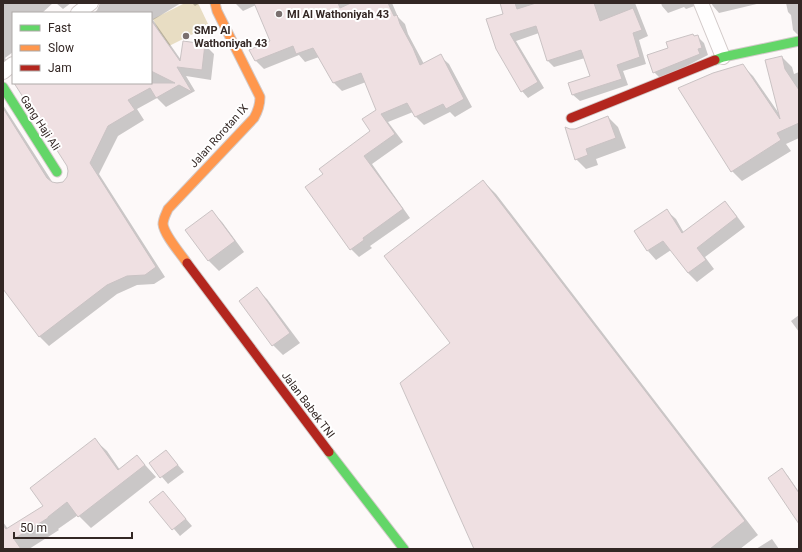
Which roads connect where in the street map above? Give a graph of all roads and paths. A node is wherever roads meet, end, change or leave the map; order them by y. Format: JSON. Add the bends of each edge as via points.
{"nodes":[{"id":1,"x":91,"y":3,"type":"edge"},
{"id":2,"x":216,"y":3,"type":"edge"},
{"id":3,"x":701,"y":3,"type":"edge"},
{"id":4,"x":79,"y":12,"type":"edge"},
{"id":5,"x":797,"y":45,"type":"edge"},
{"id":6,"x":723,"y":57,"type":"junction"},
{"id":7,"x":12,"y":65,"type":"edge"},
{"id":8,"x":3,"y":72,"type":"edge"},
{"id":9,"x":3,"y":87,"type":"edge"},
{"id":10,"x":571,"y":118,"type":"dead end"},
{"id":11,"x":57,"y":172,"type":"dead end"},
{"id":12,"x":195,"y":274,"type":"joint"},
{"id":13,"x":404,"y":549,"type":"edge"}],
"edges":[{"from":1,"to":4,"type":"street"},
{"from":2,"to":12,"type":"street","name":"Jalan Rorotan IX","via":[[220,17],[260,97],[260,104],[254,118],[168,209],[164,217],[163,225],[167,234]]},
{"from":3,"to":6,"type":"street"},
{"from":5,"to":6,"type":"street"},
{"from":6,"to":10,"type":"street"},
{"from":7,"to":8,"type":"street"},
{"from":9,"to":11,"type":"street","name":"Gang Haji Ali"},
{"from":12,"to":13,"type":"street","name":"Jalan Babek TNI"}]}
